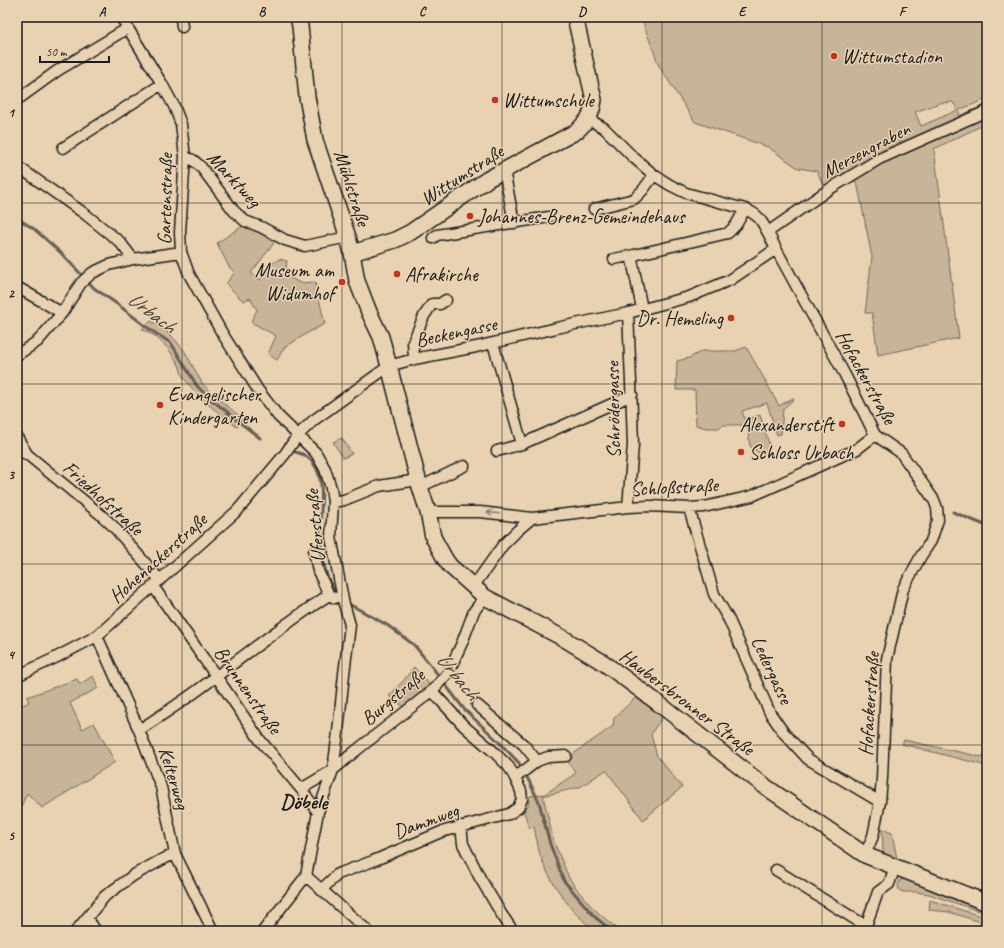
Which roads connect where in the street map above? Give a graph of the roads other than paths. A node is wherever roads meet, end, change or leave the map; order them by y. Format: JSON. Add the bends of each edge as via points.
{"nodes":[{"id":1,"x":121,"y":17,"type":"edge"},
{"id":2,"x":181,"y":17,"type":"edge"},
{"id":3,"x":298,"y":17,"type":"edge"},
{"id":4,"x":575,"y":17,"type":"edge"},
{"id":5,"x":182,"y":27,"type":"dead end"},
{"id":6,"x":128,"y":28,"type":"junction"},
{"id":7,"x":162,"y":84,"type":"junction"},
{"id":8,"x":17,"y":100,"type":"edge"},
{"id":9,"x":987,"y":111,"type":"edge"},
{"id":10,"x":588,"y":119,"type":"junction"},
{"id":11,"x":64,"y":148,"type":"dead end"},
{"id":12,"x":185,"y":157,"type":"junction"},
{"id":13,"x":17,"y":166,"type":"edge"},
{"id":14,"x":504,"y":170,"type":"junction"},
{"id":15,"x":654,"y":175,"type":"junction"},
{"id":16,"x":594,"y":209,"type":"dead end"},
{"id":17,"x":745,"y":209,"type":"junction"},
{"id":18,"x":549,"y":217,"type":"dead end"},
{"id":19,"x":514,"y":222,"type":"junction"},
{"id":20,"x":768,"y":232,"type":"junction"},
{"id":21,"x":348,"y":238,"type":"junction"},
{"id":22,"x":433,"y":238,"type":"dead end"},
{"id":23,"x":776,"y":249,"type":"junction"},
{"id":24,"x":182,"y":252,"type":"junction"},
{"id":25,"x":352,"y":253,"type":"junction"},
{"id":26,"x":634,"y":256,"type":"junction"},
{"id":27,"x":133,"y":259,"type":"junction"},
{"id":28,"x":614,"y":259,"type":"dead end"},
{"id":29,"x":17,"y":287,"type":"edge"},
{"id":30,"x":446,"y":300,"type":"dead end"},
{"id":31,"x":642,"y":309,"type":"junction"},
{"id":32,"x":628,"y":313,"type":"junction"},
{"id":33,"x":62,"y":314,"type":"junction"},
{"id":34,"x":493,"y":343,"type":"junction"},
{"id":35,"x":17,"y":355,"type":"edge"},
{"id":36,"x":414,"y":359,"type":"junction"},
{"id":37,"x":389,"y":366,"type":"junction"},
{"id":38,"x":632,"y":395,"type":"junction"},
{"id":39,"x":298,"y":435,"type":"junction"},
{"id":40,"x":875,"y":436,"type":"junction"},
{"id":41,"x":17,"y":437,"type":"edge"},
{"id":42,"x":522,"y":444,"type":"junction"},
{"id":43,"x":17,"y":449,"type":"edge"},
{"id":44,"x":497,"y":451,"type":"dead end"},
{"id":45,"x":28,"y":456,"type":"junction"},
{"id":46,"x":464,"y":466,"type":"dead end"},
{"id":47,"x":419,"y":484,"type":"junction"},
{"id":48,"x":333,"y":502,"type":"junction"},
{"id":49,"x":628,"y":507,"type":"junction"},
{"id":50,"x":689,"y":508,"type":"junction"},
{"id":51,"x":428,"y":512,"type":"junction"},
{"id":52,"x":532,"y":518,"type":"junction"},
{"id":53,"x":314,"y":552,"type":"dead end"},
{"id":54,"x":156,"y":583,"type":"junction"},
{"id":55,"x":473,"y":587,"type":"junction"},
{"id":56,"x":329,"y":595,"type":"junction"},
{"id":57,"x":342,"y":597,"type":"junction"},
{"id":58,"x":485,"y":597,"type":"junction"},
{"id":59,"x":97,"y":636,"type":"junction"},
{"id":60,"x":17,"y":676,"type":"edge"},
{"id":61,"x":216,"y":676,"type":"junction"},
{"id":62,"x":435,"y":687,"type":"junction"},
{"id":63,"x":477,"y":705,"type":"dead end"},
{"id":64,"x":139,"y":730,"type":"junction"},
{"id":65,"x":566,"y":756,"type":"dead end"},
{"id":66,"x":537,"y":761,"type":"junction"},
{"id":67,"x":333,"y":770,"type":"junction"},
{"id":68,"x":517,"y":776,"type":"junction"},
{"id":69,"x":301,"y":789,"type":"junction"},
{"id":70,"x":880,"y":802,"type":"junction"},
{"id":71,"x":318,"y":812,"type":"junction"},
{"id":72,"x":461,"y":826,"type":"junction"},
{"id":73,"x":175,"y":854,"type":"junction"},
{"id":74,"x":865,"y":855,"type":"junction"},
{"id":75,"x":896,"y":867,"type":"junction"},
{"id":76,"x":776,"y":870,"type":"dead end"},
{"id":77,"x":306,"y":876,"type":"junction"},
{"id":78,"x":321,"y":890,"type":"junction"},
{"id":79,"x":987,"y":903,"type":"edge"},
{"id":80,"x":87,"y":918,"type":"junction"},
{"id":81,"x":865,"y":928,"type":"edge"},
{"id":82,"x":76,"y":931,"type":"edge"},
{"id":83,"x":96,"y":931,"type":"edge"},
{"id":84,"x":213,"y":931,"type":"edge"},
{"id":85,"x":263,"y":931,"type":"edge"},
{"id":86,"x":368,"y":931,"type":"edge"},
{"id":87,"x":513,"y":931,"type":"edge"}],
"edges":[{"from":1,"to":6,"type":"street","name":"Gartenstraße"},
{"from":2,"to":5,"type":"street"},
{"from":3,"to":21,"type":"street","name":"Mühlstraße","via":[[307,97],[316,140]]},
{"from":4,"to":10,"type":"street","via":[[594,100]]},
{"from":6,"to":7,"type":"street","name":"Gartenstraße"},
{"from":6,"to":8,"type":"street","via":[[57,71]]},
{"from":7,"to":11,"type":"street"},
{"from":7,"to":12,"type":"street","name":"Gartenstraße","via":[[181,124]]},
{"from":9,"to":20,"type":"street","name":"Merzengraben","via":[[879,159],[828,190]]},
{"from":10,"to":14,"type":"street","name":"Wittumstraße","via":[[577,131]]},
{"from":10,"to":15,"type":"street","name":"Hofackerstraße","via":[[604,128]]},
{"from":12,"to":21,"type":"street","name":"Marktweg","via":[[193,160],[245,221],[285,240],[305,246]]},
{"from":12,"to":24,"type":"street","name":"Gartenstraße","via":[[180,232]]},
{"from":13,"to":27,"type":"street","via":[[120,242]]},
{"from":14,"to":19,"type":"street"},
{"from":14,"to":25,"type":"street","name":"Wittumstraße","via":[[411,232],[395,240]]},
{"from":15,"to":16,"type":"street","via":[[634,199]]},
{"from":15,"to":17,"type":"street","name":"Hofackerstraße","via":[[686,193]]},
{"from":17,"to":20,"type":"street","name":"Hofackerstraße","via":[[758,217]]},
{"from":17,"to":26,"type":"street","via":[[728,233]]},
{"from":18,"to":19,"type":"street"},
{"from":19,"to":22,"type":"street","via":[[437,235]]},
{"from":20,"to":23,"type":"street","name":"Hofackerstraße"},
{"from":21,"to":25,"type":"street","name":"Mühlstraße"},
{"from":23,"to":31,"type":"street","name":"Beckengasse","via":[[730,280],[689,296]]},
{"from":23,"to":40,"type":"street","name":"Hofackerstraße","via":[[845,375]]},
{"from":24,"to":27,"type":"street"},
{"from":24,"to":39,"type":"street","name":"Gartenstraße","via":[[189,274],[222,333],[262,395],[278,416]]},
{"from":25,"to":37,"type":"street","name":"Mühlstraße","via":[[357,281],[381,337]]},
{"from":26,"to":28,"type":"street"},
{"from":26,"to":31,"type":"street","via":[[632,260]]},
{"from":27,"to":33,"type":"street","via":[[92,273],[82,283]]},
{"from":29,"to":33,"type":"street"},
{"from":30,"to":36,"type":"street","via":[[440,304],[432,304],[424,316],[413,342]]},
{"from":31,"to":32,"type":"street","name":"Beckengasse"},
{"from":32,"to":34,"type":"street","name":"Beckengasse"},
{"from":32,"to":38,"type":"street","name":"Schrödergasse"},
{"from":33,"to":35,"type":"street","via":[[38,341]]},
{"from":34,"to":36,"type":"street","name":"Beckengasse"},
{"from":34,"to":42,"type":"street"},
{"from":36,"to":37,"type":"street","name":"Beckengasse"},
{"from":37,"to":39,"type":"street","name":"Beckengasse","via":[[314,420]]},
{"from":37,"to":47,"type":"street","name":"Haubersbronner Straße"},
{"from":38,"to":42,"type":"street"},
{"from":38,"to":49,"type":"street","name":"Schrödergasse","via":[[633,445]]},
{"from":39,"to":48,"type":"street","name":"Uferstraße","via":[[316,453],[325,470]]},
{"from":39,"to":54,"type":"street","name":"Hohenackerstraße","via":[[238,510]]},
{"from":40,"to":50,"type":"street","name":"Schloßstraße","via":[[857,449],[752,496]]},
{"from":40,"to":70,"type":"street","name":"Hofackerstraße","via":[[901,453],[934,500],[938,520],[931,541],[903,589],[887,659]]},
{"from":41,"to":45,"type":"street"},
{"from":42,"to":44,"type":"street"},
{"from":43,"to":45,"type":"street","name":"Friedhofstraße"},
{"from":45,"to":54,"type":"street","name":"Friedhofstraße","via":[[109,522]]},
{"from":46,"to":47,"type":"street"},
{"from":47,"to":48,"type":"street","via":[[379,486]]},
{"from":47,"to":51,"type":"street","name":"Haubersbronner Straße"},
{"from":48,"to":57,"type":"street","name":"Uferstraße","via":[[331,537]]},
{"from":49,"to":50,"type":"street","name":"Schloßstraße"},
{"from":49,"to":52,"type":"street","name":"Schloßstraße"},
{"from":50,"to":70,"type":"street","name":"Ledergasse","via":[[714,594],[729,620],[770,713],[808,759]]},
{"from":52,"to":51,"type":"street","name":"Schloßstraße","one_way":true,"via":[[480,512]]},
{"from":51,"to":55,"type":"street","name":"Haubersbronner Straße","via":[[433,537],[445,559]]},
{"from":52,"to":55,"type":"street","via":[[503,545]]},
{"from":53,"to":56,"type":"street","name":"Uferstraße","via":[[318,571]]},
{"from":54,"to":59,"type":"street","name":"Hohenackerstraße"},
{"from":54,"to":61,"type":"street","name":"Brunnenstraße"},
{"from":55,"to":58,"type":"street","name":"Haubersbronner Straße"},
{"from":56,"to":57,"type":"street"},
{"from":56,"to":61,"type":"street"},
{"from":57,"to":67,"type":"street","name":"Uferstraße","via":[[350,625]]},
{"from":58,"to":62,"type":"street","name":"Burgstraße","via":[[474,611],[448,672]]},
{"from":58,"to":74,"type":"street","name":"Haubersbronner Straße","via":[[604,663],[763,785]]},
{"from":59,"to":60,"type":"street","name":"Hohenackerstraße"},
{"from":59,"to":64,"type":"street","name":"Kelterweg"},
{"from":61,"to":64,"type":"street"},
{"from":61,"to":69,"type":"street","name":"Brunnenstraße","via":[[260,740]]},
{"from":62,"to":67,"type":"street","name":"Burgstraße"},
{"from":62,"to":68,"type":"street","name":"Dammweg","via":[[464,726]]},
{"from":63,"to":66,"type":"street","via":[[524,745]]},
{"from":64,"to":73,"type":"street","name":"Kelterweg","via":[[161,787]]},
{"from":65,"to":66,"type":"street","via":[[548,757]]},
{"from":66,"to":68,"type":"street"},
{"from":67,"to":69,"type":"street","name":"Burgstraße"},
{"from":67,"to":71,"type":"street","name":"Burgstraße"},
{"from":68,"to":72,"type":"street","name":"Dammweg","via":[[522,799],[518,808],[509,814]]},
{"from":69,"to":71,"type":"street","name":"Brunnenstraße"},
{"from":70,"to":74,"type":"street","name":"Hofackerstraße","via":[[873,836]]},
{"from":71,"to":77,"type":"street","name":"Burgstraße"},
{"from":72,"to":78,"type":"street","name":"Dammweg","via":[[338,874]]},
{"from":72,"to":87,"type":"street","via":[[463,844],[480,878]]},
{"from":73,"to":80,"type":"street","via":[[163,858],[110,892]]},
{"from":73,"to":84,"type":"street","name":"Kelterweg"},
{"from":74,"to":75,"type":"street","name":"Haubersbronner Straße"},
{"from":75,"to":79,"type":"street","name":"Haubersbronner Straße"},
{"from":75,"to":81,"type":"street","via":[[889,884],[878,892]]},
{"from":76,"to":81,"type":"street"},
{"from":77,"to":78,"type":"street"},
{"from":77,"to":85,"type":"street","name":"Burgstraße"},
{"from":78,"to":86,"type":"street"},
{"from":80,"to":82,"type":"street"},
{"from":80,"to":83,"type":"street"}]}
